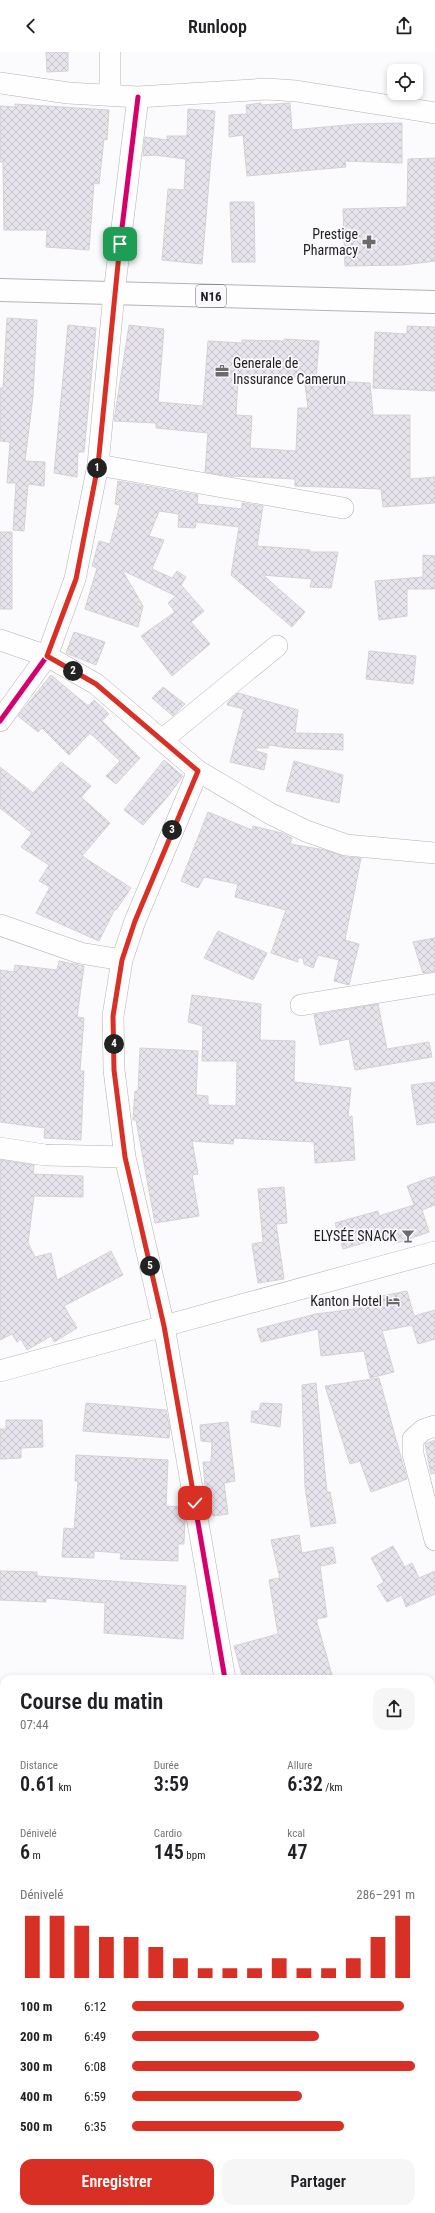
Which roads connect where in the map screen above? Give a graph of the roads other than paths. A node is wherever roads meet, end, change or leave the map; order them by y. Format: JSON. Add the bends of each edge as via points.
{"nodes":[{"id":1,"x":110,"y":52,"type":"edge"},
{"id":2,"x":0,"y":83,"type":"edge"},
{"id":3,"x":110,"y":96,"type":"junction"},
{"id":4,"x":138,"y":97,"type":"junction"},
{"id":5,"x":435,"y":113,"type":"edge"},
{"id":6,"x":0,"y":290,"type":"edge"},
{"id":7,"x":114,"y":293,"type":"junction"},
{"id":8,"x":431,"y":300,"type":"edge"},
{"id":9,"x":98,"y":465,"type":"junction"},
{"id":10,"x":343,"y":508,"type":"dead end"},
{"id":11,"x":0,"y":640,"type":"edge"},
{"id":12,"x":277,"y":646,"type":"dead end"},
{"id":13,"x":47,"y":656,"type":"junction"},
{"id":14,"x":0,"y":721,"type":"edge"},
{"id":15,"x":162,"y":740,"type":"junction"},
{"id":16,"x":198,"y":771,"type":"junction"},
{"id":17,"x":435,"y":853,"type":"edge"},
{"id":18,"x":0,"y":925,"type":"edge"},
{"id":19,"x":122,"y":960,"type":"junction"},
{"id":20,"x":435,"y":984,"type":"edge"},
{"id":21,"x":301,"y":1005,"type":"dead end"},
{"id":22,"x":0,"y":1148,"type":"edge"},
{"id":23,"x":125,"y":1157,"type":"junction"},
{"id":24,"x":435,"y":1252,"type":"edge"},
{"id":25,"x":164,"y":1326,"type":"junction"},
{"id":26,"x":0,"y":1371,"type":"edge"},
{"id":27,"x":435,"y":1426,"type":"edge"},
{"id":28,"x":435,"y":1540,"type":"edge"},
{"id":29,"x":224,"y":1675,"type":"edge"}],
"edges":[{"from":1,"to":3,"type":"street"},
{"from":2,"to":3,"type":"street"},
{"from":3,"to":4,"type":"street"},
{"from":4,"to":5,"type":"street","via":[[267,89],[296,91]]},
{"from":4,"to":7,"type":"street"},
{"from":6,"to":7,"type":"highway","number":"N16"},
{"from":7,"to":8,"type":"highway","number":"N16"},
{"from":7,"to":9,"type":"street"},
{"from":9,"to":10,"type":"street"},
{"from":9,"to":13,"type":"street","via":[[76,579]]},
{"from":11,"to":13,"type":"street"},
{"from":12,"to":15,"type":"street"},
{"from":13,"to":14,"type":"street"},
{"from":13,"to":15,"type":"street","via":[[96,684]]},
{"from":15,"to":16,"type":"street"},
{"from":16,"to":17,"type":"street","via":[[271,814],[346,845]]},
{"from":16,"to":19,"type":"street","via":[[135,921]]},
{"from":18,"to":19,"type":"street","via":[[80,953]]},
{"from":19,"to":23,"type":"street","via":[[113,1016],[114,1070]]},
{"from":20,"to":21,"type":"street"},
{"from":22,"to":23,"type":"street","via":[[46,1155]]},
{"from":23,"to":25,"type":"street"},
{"from":24,"to":25,"type":"street"},
{"from":25,"to":26,"type":"street"},
{"from":25,"to":29,"type":"street"},
{"from":27,"to":28,"type":"street","via":[[423,1430],[413,1439],[413,1454]]}]}
